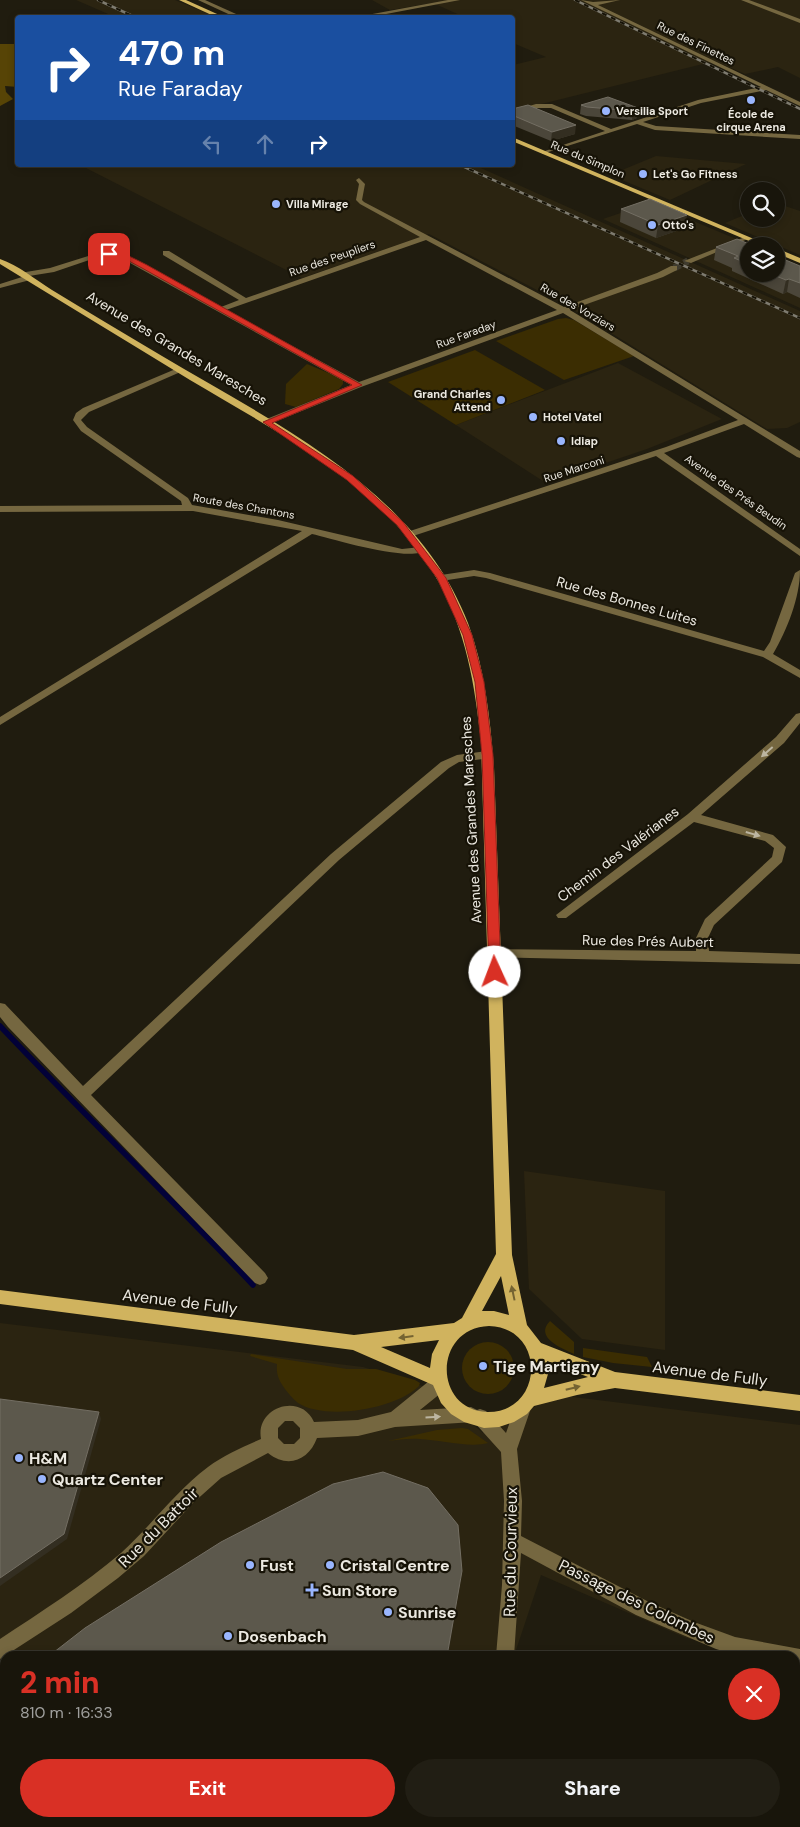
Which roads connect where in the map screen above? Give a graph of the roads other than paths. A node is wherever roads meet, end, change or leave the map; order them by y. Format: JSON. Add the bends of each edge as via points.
{"nodes":[{"id":1,"x":182,"y":0,"type":"edge"},
{"id":2,"x":201,"y":0,"type":"edge"},
{"id":3,"x":457,"y":0,"type":"edge"},
{"id":4,"x":584,"y":0,"type":"edge"},
{"id":5,"x":617,"y":0,"type":"edge"},
{"id":6,"x":744,"y":0,"type":"edge"},
{"id":7,"x":592,"y":4,"type":"junction"},
{"id":8,"x":217,"y":15,"type":"edge"},
{"id":9,"x":236,"y":15,"type":"edge"},
{"id":10,"x":370,"y":15,"type":"edge"},
{"id":11,"x":800,"y":21,"type":"edge"},
{"id":12,"x":767,"y":88,"type":"junction"},
{"id":13,"x":800,"y":104,"type":"edge"},
{"id":14,"x":515,"y":112,"type":"edge"},
{"id":15,"x":636,"y":122,"type":"junction"},
{"id":16,"x":611,"y":131,"type":"junction"},
{"id":17,"x":800,"y":137,"type":"edge"},
{"id":18,"x":515,"y":140,"type":"edge"},
{"id":19,"x":544,"y":152,"type":"junction"},
{"id":20,"x":358,"y":180,"type":"dead end"},
{"id":21,"x":426,"y":237,"type":"junction"},
{"id":22,"x":745,"y":237,"type":"edge"},
{"id":23,"x":740,"y":241,"type":"edge"},
{"id":24,"x":166,"y":253,"type":"dead end"},
{"id":25,"x":785,"y":254,"type":"edge"},
{"id":26,"x":800,"y":260,"type":"edge"},
{"id":27,"x":0,"y":261,"type":"edge"},
{"id":28,"x":688,"y":261,"type":"tunnel mouth"},
{"id":29,"x":674,"y":268,"type":"tunnel mouth"},
{"id":30,"x":25,"y":276,"type":"junction"},
{"id":31,"x":0,"y":286,"type":"edge"},
{"id":32,"x":244,"y":300,"type":"junction"},
{"id":33,"x":221,"y":309,"type":"junction"},
{"id":34,"x":565,"y":310,"type":"junction"},
{"id":35,"x":181,"y":370,"type":"junction"},
{"id":36,"x":358,"y":385,"type":"junction"},
{"id":37,"x":744,"y":421,"type":"junction"},
{"id":38,"x":266,"y":422,"type":"junction"},
{"id":39,"x":658,"y":453,"type":"junction"},
{"id":40,"x":800,"y":455,"type":"edge"},
{"id":41,"x":188,"y":508,"type":"junction"},
{"id":42,"x":0,"y":509,"type":"edge"},
{"id":43,"x":311,"y":530,"type":"junction"},
{"id":44,"x":410,"y":534,"type":"junction"},
{"id":45,"x":421,"y":550,"type":"junction"},
{"id":46,"x":800,"y":552,"type":"edge"},
{"id":47,"x":800,"y":573,"type":"edge"},
{"id":48,"x":441,"y":578,"type":"junction"},
{"id":49,"x":767,"y":655,"type":"junction"},
{"id":50,"x":800,"y":675,"type":"edge"},
{"id":51,"x":800,"y":716,"type":"edge"},
{"id":52,"x":0,"y":722,"type":"edge"},
{"id":53,"x":488,"y":755,"type":"junction"},
{"id":54,"x":692,"y":817,"type":"junction"},
{"id":55,"x":562,"y":915,"type":"dead end"},
{"id":56,"x":494,"y":954,"type":"junction"},
{"id":57,"x":703,"y":956,"type":"junction"},
{"id":58,"x":800,"y":959,"type":"edge"},
{"id":59,"x":0,"y":1008,"type":"edge"},
{"id":60,"x":83,"y":1094,"type":"junction"},
{"id":61,"x":504,"y":1255,"type":"junction"},
{"id":62,"x":260,"y":1278,"type":"dead end"},
{"id":63,"x":0,"y":1297,"type":"edge"},
{"id":64,"x":462,"y":1326,"type":"junction"},
{"id":65,"x":520,"y":1330,"type":"junction"},
{"id":66,"x":354,"y":1343,"type":"junction"},
{"id":67,"x":536,"y":1349,"type":"junction"},
{"id":68,"x":615,"y":1380,"type":"junction"},
{"id":69,"x":439,"y":1381,"type":"junction"},
{"id":70,"x":800,"y":1403,"type":"edge"},
{"id":71,"x":527,"y":1404,"type":"junction"},
{"id":72,"x":476,"y":1416,"type":"junction"},
{"id":73,"x":394,"y":1419,"type":"junction"},
{"id":74,"x":309,"y":1430,"type":"junction"},
{"id":75,"x":271,"y":1443,"type":"junction"},
{"id":76,"x":509,"y":1449,"type":"junction"},
{"id":77,"x":512,"y":1543,"type":"junction"},
{"id":78,"x":0,"y":1650,"type":"edge"},
{"id":79,"x":505,"y":1651,"type":"edge"},
{"id":80,"x":764,"y":1651,"type":"edge"}],
"edges":[{"from":1,"to":8,"type":"main road"},
{"from":2,"to":9,"type":"street"},
{"from":3,"to":10,"type":"street"},
{"from":4,"to":7,"type":"street","name":"Rue des Finettes"},
{"from":5,"to":7,"type":"street"},
{"from":6,"to":11,"type":"street"},
{"from":7,"to":12,"type":"street","name":"Rue des Finettes"},
{"from":12,"to":13,"type":"street","name":"Rue des Finettes"},
{"from":12,"to":15,"type":"street","via":[[700,101]]},
{"from":14,"to":16,"type":"street","via":[[536,106],[552,106]]},
{"from":15,"to":16,"type":"street"},
{"from":15,"to":17,"type":"street","via":[[655,128]]},
{"from":16,"to":19,"type":"street"},
{"from":18,"to":19,"type":"main road","name":"Rue du Simplon"},
{"from":19,"to":22,"type":"main road","name":"Rue du Simplon"},
{"from":20,"to":21,"type":"street","name":"Rue des Vorziers","via":[[362,184],[360,202]]},
{"from":21,"to":32,"type":"street","name":"Rue des Peupliers"},
{"from":21,"to":34,"type":"street","name":"Rue des Vorziers"},
{"from":23,"to":28,"type":"street"},
{"from":24,"to":32,"type":"street"},
{"from":25,"to":26,"type":"main road"},
{"from":27,"to":30,"type":"main road","name":"Avenue des Grandes Maresches"},
{"from":29,"to":34,"type":"street","name":"Rue Faraday"},
{"from":30,"to":31,"type":"street"},
{"from":30,"to":33,"type":"street","via":[[97,255],[118,255]]},
{"from":30,"to":35,"type":"main road","name":"Avenue des Grandes Maresches"},
{"from":32,"to":33,"type":"street","name":"Rue des Peupliers"},
{"from":33,"to":36,"type":"street"},
{"from":34,"to":36,"type":"street","name":"Rue Faraday"},
{"from":34,"to":37,"type":"street","name":"Rue des Vorziers"},
{"from":35,"to":38,"type":"main road","name":"Avenue des Grandes Maresches"},
{"from":35,"to":41,"type":"street","via":[[86,410],[77,420],[84,429],[185,500]]},
{"from":36,"to":38,"type":"street","name":"Rue Faraday"},
{"from":37,"to":39,"type":"street","name":"Rue Marconi"},
{"from":37,"to":40,"type":"street","name":"Rue des Vorziers"},
{"from":38,"to":44,"type":"main road","name":"Avenue des Grandes Maresches","via":[[350,478]]},
{"from":39,"to":44,"type":"street","name":"Rue Marconi"},
{"from":39,"to":46,"type":"street","name":"Avenue des Prés Beudin"},
{"from":41,"to":42,"type":"street","name":"Route des Chantons"},
{"from":41,"to":43,"type":"street","name":"Route des Chantons"},
{"from":43,"to":45,"type":"street","name":"Route des Chantons","via":[[402,552]]},
{"from":43,"to":52,"type":"street"},
{"from":44,"to":45,"type":"main road","name":"Avenue des Grandes Maresches"},
{"from":45,"to":48,"type":"main road","name":"Avenue des Grandes Maresches"},
{"from":47,"to":49,"type":"street"},
{"from":48,"to":49,"type":"street","name":"Rue des Bonnes Luites","via":[[474,573],[487,575]]},
{"from":48,"to":53,"type":"main road","name":"Avenue des Grandes Maresches","via":[[468,635],[475,659]]},
{"from":49,"to":50,"type":"street","name":"Rue des Bonnes Luites"},
{"from":51,"to":54,"type":"street","name":"Chemin des Valérianes","one_way":true,"via":[[780,740]]},
{"from":53,"to":56,"type":"main road","name":"Avenue des Grandes Maresches"},
{"from":53,"to":60,"type":"street","via":[[457,759],[445,765],[335,857]]},
{"from":54,"to":55,"type":"street","name":"Chemin des Valérianes"},
{"from":54,"to":57,"type":"street","name":"Chemin des Valérianes","one_way":true,"via":[[769,838],[780,847],[778,859],[709,922],[702,938]]},
{"from":56,"to":57,"type":"street","name":"Rue des Prés Aubert"},
{"from":56,"to":61,"type":"main road","name":"Avenue des Grandes Maresches"},
{"from":57,"to":58,"type":"street","name":"Rue des Prés Aubert"},
{"from":59,"to":60,"type":"street"},
{"from":60,"to":62,"type":"street"},
{"from":61,"to":64,"type":"main road","name":"Avenue des Grandes Maresches","via":[[478,1307]]},
{"from":65,"to":61,"type":"main road","name":"Avenue des Grandes Maresches","one_way":true},
{"from":63,"to":66,"type":"main road","name":"Avenue de Fully"},
{"from":64,"to":65,"type":"main road","via":[[484,1319],[499,1320]]},
{"from":64,"to":66,"type":"main road","name":"Avenue de Fully","one_way":true},
{"from":64,"to":69,"type":"main road","via":[[445,1340],[439,1352]]},
{"from":65,"to":67,"type":"main road"},
{"from":66,"to":69,"type":"main road","name":"Avenue de Fully"},
{"from":67,"to":68,"type":"main road","name":"Avenue de Fully"},
{"from":67,"to":71,"type":"main road","via":[[541,1366],[540,1383]]},
{"from":68,"to":70,"type":"main road","name":"Avenue de Fully"},
{"from":71,"to":68,"type":"main road","name":"Avenue de Fully","one_way":true,"via":[[577,1387]]},
{"from":69,"to":72,"type":"main road","via":[[452,1402]]},
{"from":69,"to":73,"type":"street"},
{"from":71,"to":72,"type":"main road","via":[[503,1417]]},
{"from":71,"to":76,"type":"street","name":"Rue du Courvieux"},
{"from":73,"to":72,"type":"street","one_way":true},
{"from":72,"to":76,"type":"street"},
{"from":73,"to":74,"type":"street","via":[[358,1428]]},
{"from":74,"to":75,"type":"street","via":[[308,1441],[295,1452],[283,1453]]},
{"from":74,"to":75,"type":"street","via":[[301,1416],[285,1414],[271,1426]]},
{"from":75,"to":78,"type":"street","name":"Rue du Battoir","via":[[208,1477],[152,1536],[111,1573]]},
{"from":76,"to":77,"type":"street","name":"Rue du Courvieux"},
{"from":77,"to":79,"type":"street","name":"Rue du Courvieux"},
{"from":77,"to":80,"type":"street","name":"Passage des Colombes","via":[[523,1545],[642,1607],[717,1641]]}]}
